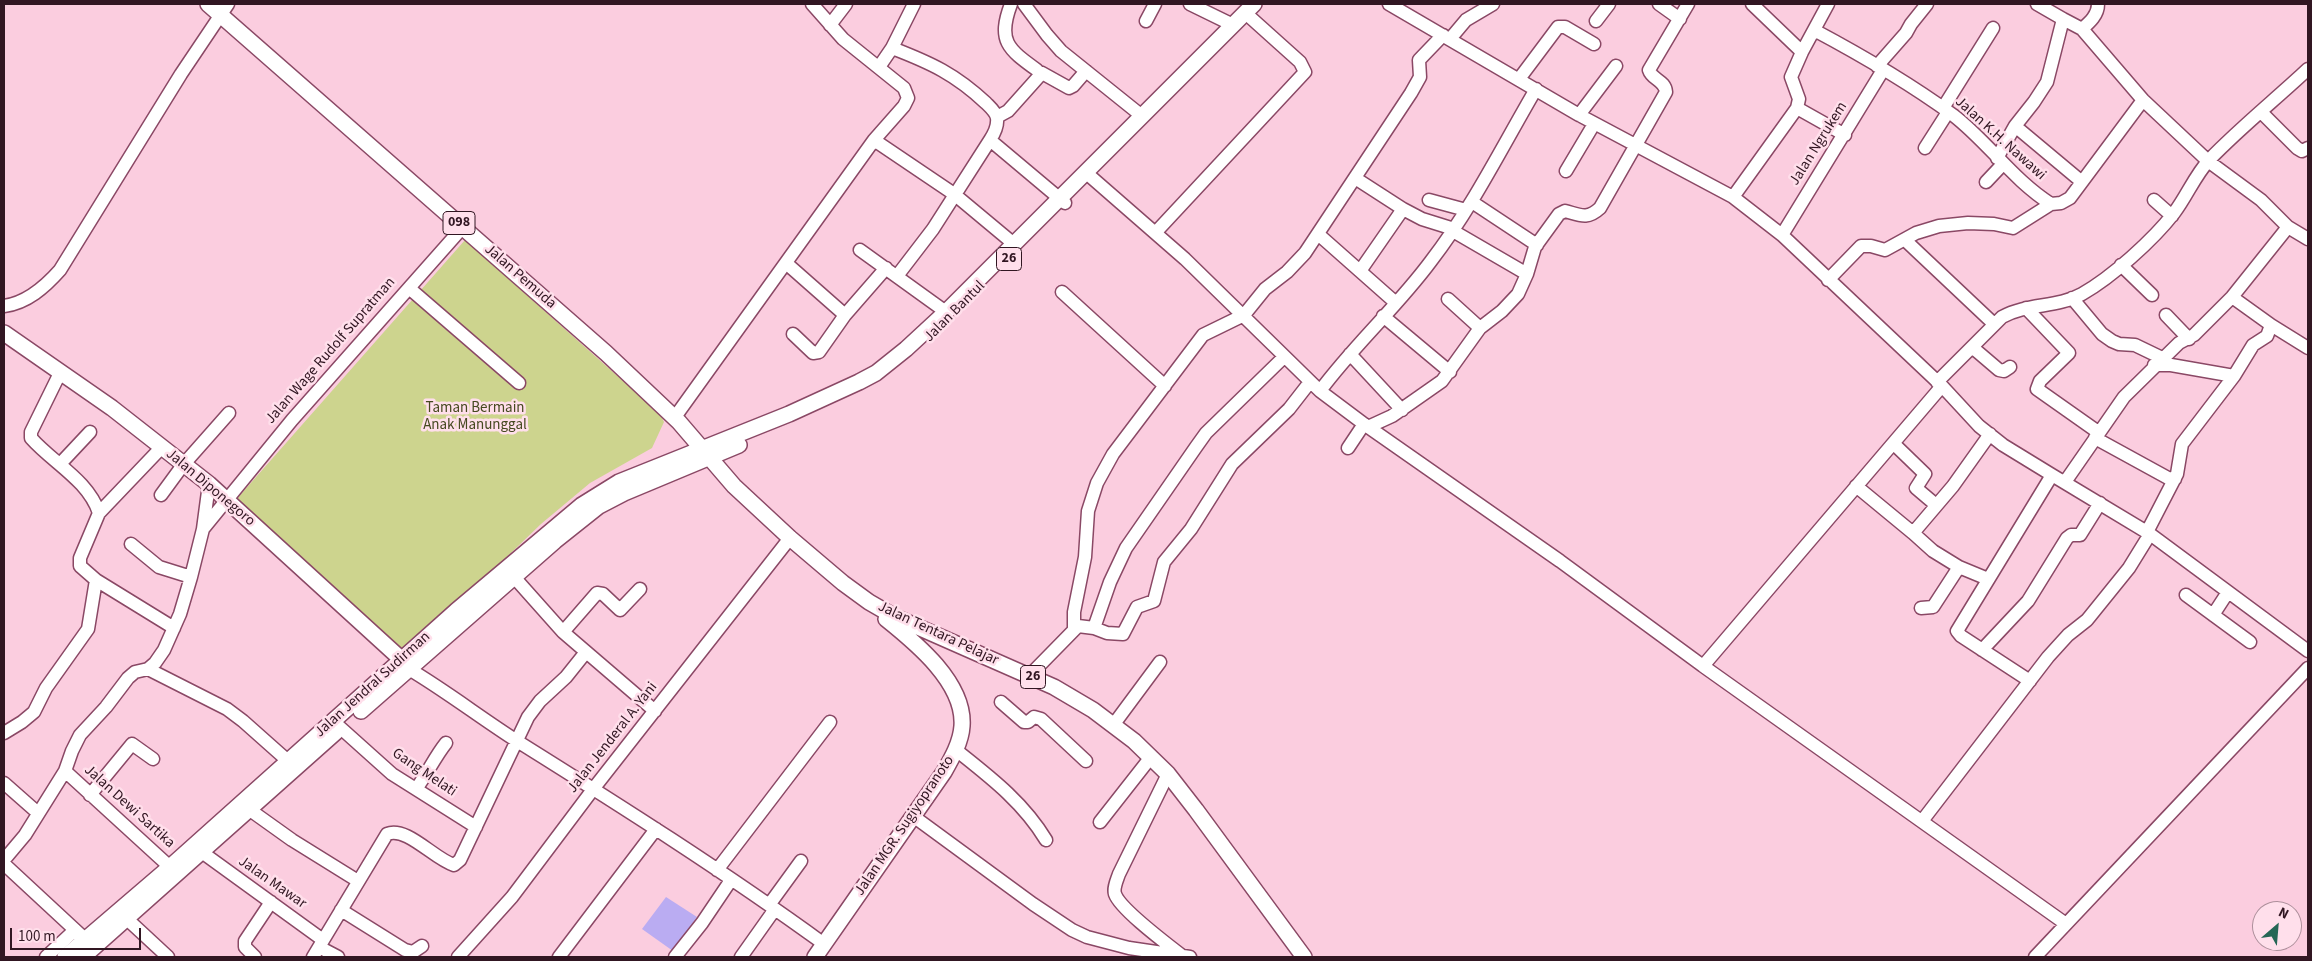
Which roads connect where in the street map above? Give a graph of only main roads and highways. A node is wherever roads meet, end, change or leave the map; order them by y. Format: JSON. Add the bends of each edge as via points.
{"nodes":[{"id":1,"x":208,"y":4,"type":"edge"},
{"id":2,"x":1266,"y":4,"type":"edge"},
{"id":3,"x":225,"y":10,"type":"edge"},
{"id":4,"x":1253,"y":11,"type":"edge"},
{"id":5,"x":1062,"y":201,"type":"junction"},
{"id":6,"x":4,"y":333,"type":"edge"},
{"id":7,"x":708,"y":453,"type":"junction"},
{"id":8,"x":843,"y":583,"type":"junction"},
{"id":9,"x":406,"y":664,"type":"junction"},
{"id":10,"x":338,"y":725,"type":"junction"},
{"id":11,"x":166,"y":876,"type":"junction"},
{"id":12,"x":65,"y":957,"type":"edge"},
{"id":13,"x":83,"y":957,"type":"edge"},
{"id":14,"x":815,"y":957,"type":"edge"},
{"id":15,"x":1304,"y":957,"type":"edge"}],
"edges":[{"from":1,"to":3,"type":"main road","name":"Jalan Pemuda","number":"098"},
{"from":2,"to":4,"type":"main road","name":"Jalan Bantul","number":"26"},
{"from":3,"to":7,"type":"main road","name":"Jalan Pemuda","number":"098","via":[[606,353],[675,417]]},
{"from":4,"to":5,"type":"main road","name":"Jalan Bantul","number":"26","via":[[1091,177]]},
{"from":4,"to":5,"type":"main road","name":"Jalan Bantul","number":"26","via":[[1233,25]]},
{"from":5,"to":7,"type":"main road","name":"Jalan Bantul","number":"26","via":[[906,349],[876,372]]},
{"from":5,"to":7,"type":"main road","name":"Jalan Bantul","number":"26","via":[[919,348],[884,378],[836,404]]},
{"from":6,"to":9,"type":"main road","name":"Jalan Diponegoro","via":[[112,408],[209,484]]},
{"from":7,"to":8,"type":"main road","name":"Jalan Tentara Pelajar","number":"26","via":[[734,486]]},
{"from":7,"to":9,"type":"main road","name":"Jalan Jendral Sudirman","via":[[600,506]]},
{"from":7,"to":9,"type":"main road","name":"Jalan Jendral Sudirman","via":[[631,476],[599,493],[546,534]]},
{"from":8,"to":14,"type":"main road","name":"Jalan MGR. Sugiyopranoto","via":[[901,631],[942,671],[953,689],[962,726],[956,750],[944,772]]},
{"from":8,"to":15,"type":"main road","name":"Jalan Tentara Pelajar","number":"26","via":[[896,617],[1030,675],[1114,724],[1168,774]]},
{"from":9,"to":10,"type":"main road","name":"Jalan Jendral Sudirman"},
{"from":10,"to":11,"type":"main road","name":"Jalan Jendral Sudirman","via":[[288,761]]},
{"from":10,"to":11,"type":"main road","name":"Jalan Jendral Sudirman","via":[[203,853]]},
{"from":11,"to":12,"type":"main road","name":"Jalan Jendral Sudirman","via":[[80,935]]},
{"from":11,"to":13,"type":"main road","name":"Jalan Jendral Sudirman","via":[[127,919]]}]}
